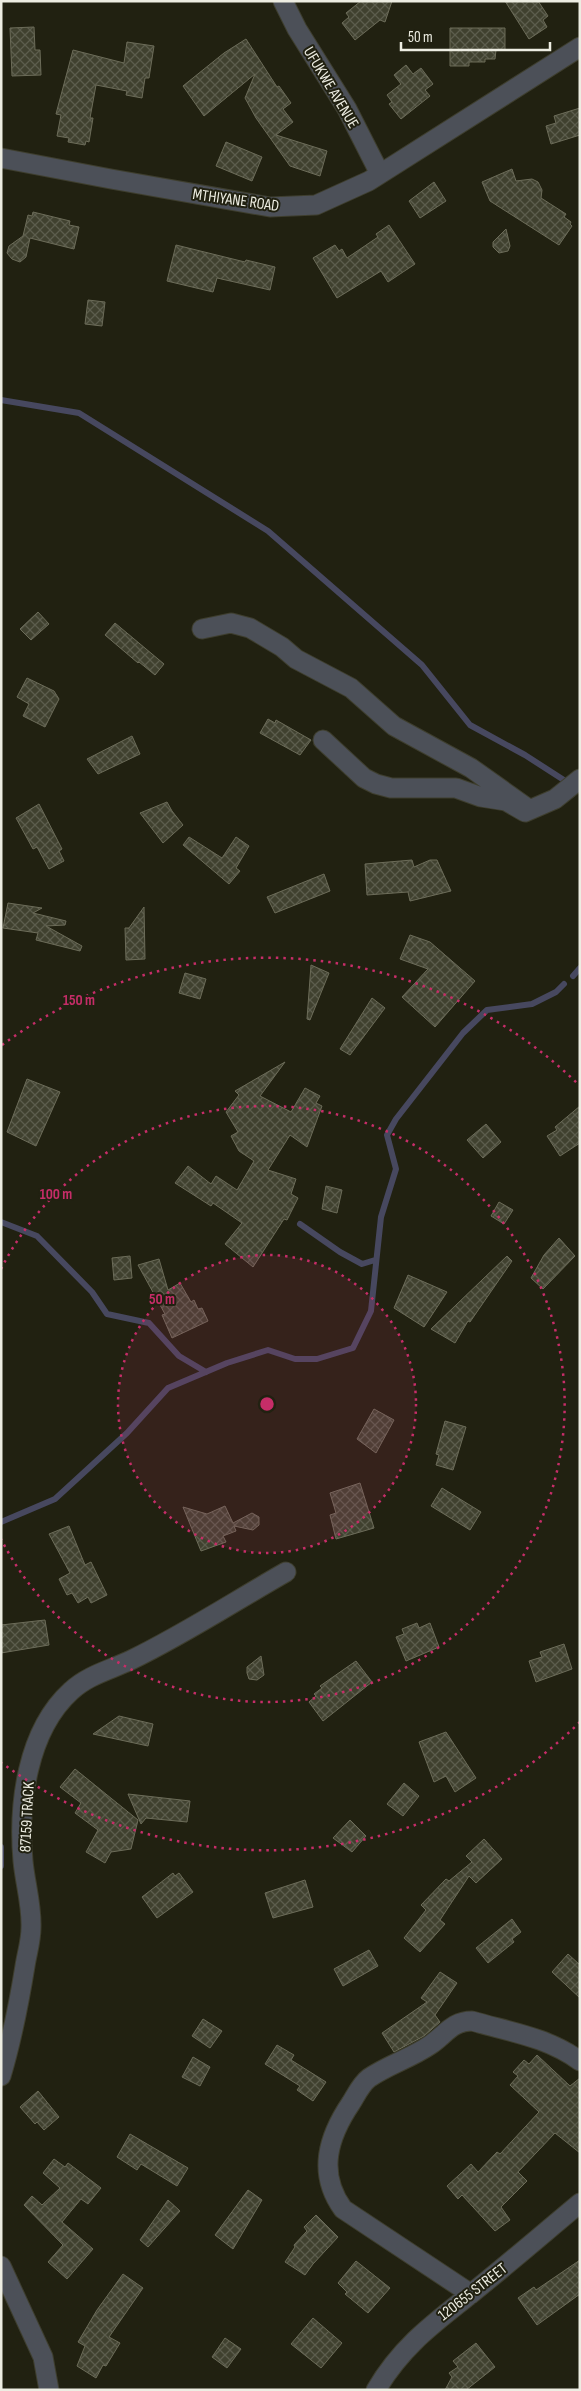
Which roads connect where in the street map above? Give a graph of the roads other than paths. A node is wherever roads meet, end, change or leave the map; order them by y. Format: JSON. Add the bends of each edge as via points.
{"nodes":[{"id":1,"x":283,"y":1,"type":"edge"},
{"id":2,"x":580,"y":47,"type":"edge"},
{"id":3,"x":1,"y":158,"type":"edge"},
{"id":4,"x":380,"y":174,"type":"junction"},
{"id":5,"x":202,"y":629,"type":"dead end"},
{"id":6,"x":323,"y":740,"type":"dead end"},
{"id":7,"x":580,"y":779,"type":"edge"},
{"id":8,"x":530,"y":810,"type":"junction"},
{"id":9,"x":286,"y":1572,"type":"dead end"},
{"id":10,"x":580,"y":2061,"type":"edge"},
{"id":11,"x":1,"y":2076,"type":"edge"},
{"id":12,"x":580,"y":2203,"type":"edge"},
{"id":13,"x":1,"y":2266,"type":"edge"},
{"id":14,"x":471,"y":2294,"type":"junction"},
{"id":15,"x":49,"y":2390,"type":"edge"},
{"id":16,"x":376,"y":2390,"type":"edge"}],
"edges":[{"from":1,"to":4,"type":"street","name":"UFUKWE AVENUE","via":[[347,108]]},
{"from":2,"to":4,"type":"street","name":"MTHIYANE ROAD"},
{"from":3,"to":4,"type":"street","name":"MTHIYANE ROAD","via":[[270,206],[316,205]]},
{"from":5,"to":8,"type":"street","via":[[231,623],[250,628],[296,659],[351,688],[394,726],[471,768]]},
{"from":6,"to":8,"type":"street","via":[[364,778],[376,784],[390,788],[456,788],[480,797],[506,801],[525,812]]},
{"from":7,"to":8,"type":"street","via":[[555,799]]},
{"from":9,"to":11,"type":"street","name":"87159 TRACK","via":[[130,1660],[82,1682],[61,1701],[48,1721],[36,1745],[25,1786],[23,1862],[31,1905],[31,1929],[16,2022]]},
{"from":10,"to":14,"type":"street","via":[[532,2036],[472,2020],[464,2021],[448,2029],[431,2045],[369,2079],[343,2115],[331,2141],[327,2160],[331,2187],[343,2210]]},
{"from":12,"to":14,"type":"street","name":"120655 STREET"},
{"from":13,"to":15,"type":"street","via":[[42,2357]]},
{"from":14,"to":16,"type":"street","name":"120655 STREET","via":[[434,2321],[400,2354]]}]}
